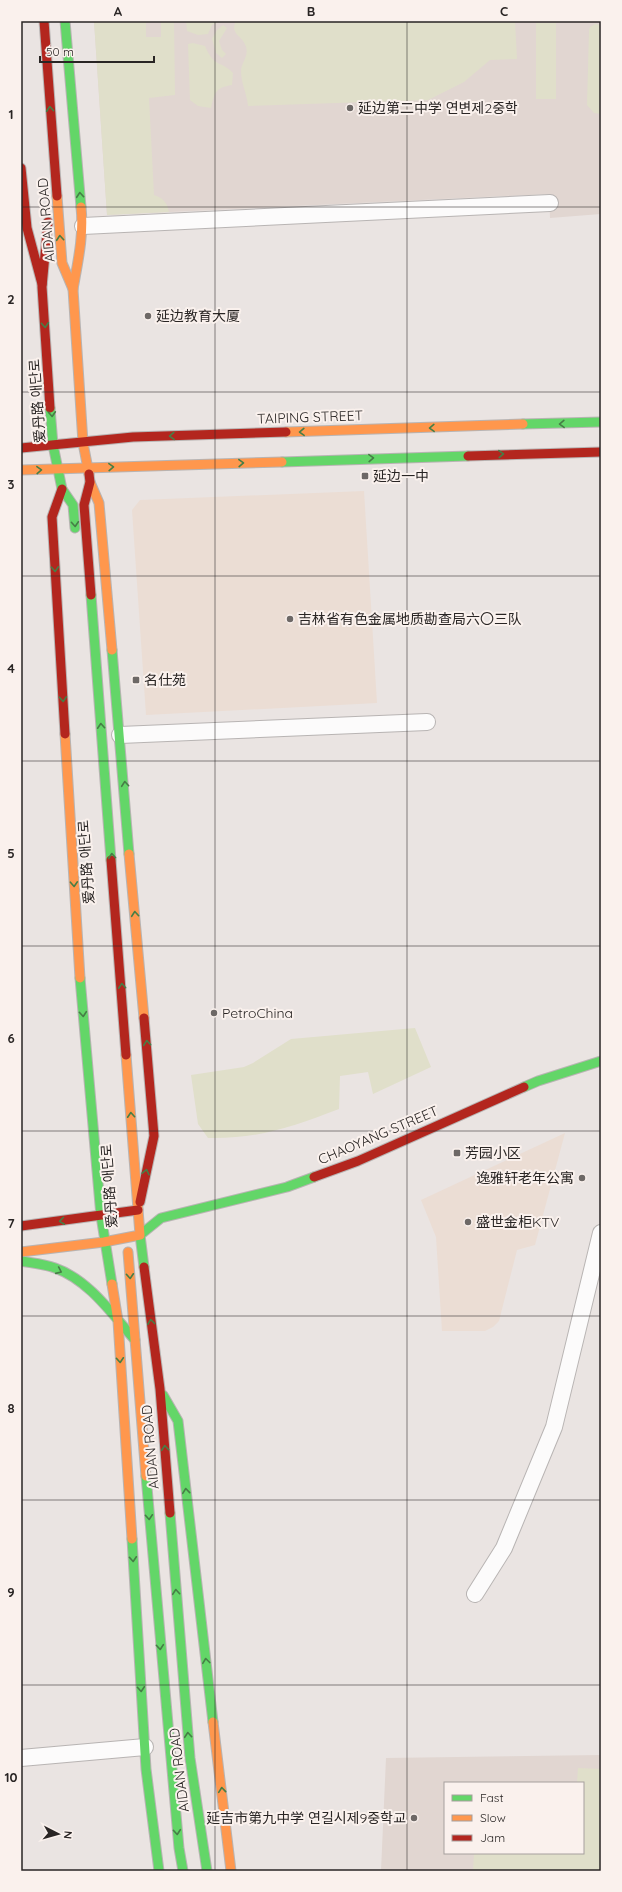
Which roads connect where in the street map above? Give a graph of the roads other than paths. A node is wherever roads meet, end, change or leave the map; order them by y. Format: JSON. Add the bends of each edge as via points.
{"nodes":[{"id":1,"x":44,"y":21,"type":"edge"},
{"id":2,"x":65,"y":21,"type":"edge"},
{"id":3,"x":21,"y":168,"type":"edge"},
{"id":4,"x":550,"y":203,"type":"dead end"},
{"id":5,"x":47,"y":214,"type":"dead end"},
{"id":6,"x":83,"y":226,"type":"junction"},
{"id":7,"x":42,"y":286,"type":"junction"},
{"id":8,"x":73,"y":289,"type":"junction"},
{"id":9,"x":601,"y":422,"type":"edge"},
{"id":10,"x":83,"y":443,"type":"junction"},
{"id":11,"x":53,"y":445,"type":"junction"},
{"id":12,"x":21,"y":448,"type":"edge"},
{"id":13,"x":601,"y":452,"type":"edge"},
{"id":14,"x":87,"y":468,"type":"junction"},
{"id":15,"x":58,"y":469,"type":"junction"},
{"id":16,"x":21,"y":470,"type":"edge"},
{"id":17,"x":90,"y":482,"type":"junction"},
{"id":18,"x":62,"y":489,"type":"junction"},
{"id":19,"x":76,"y":537,"type":"dead end"},
{"id":20,"x":427,"y":722,"type":"dead end"},
{"id":21,"x":120,"y":735,"type":"junction"},
{"id":22,"x":601,"y":1061,"type":"edge"},
{"id":23,"x":138,"y":1210,"type":"junction"},
{"id":24,"x":101,"y":1216,"type":"junction"},
{"id":25,"x":126,"y":1217,"type":"junction"},
{"id":26,"x":161,"y":1218,"type":"junction"},
{"id":27,"x":21,"y":1226,"type":"edge"},
{"id":28,"x":601,"y":1233,"type":"edge"},
{"id":29,"x":140,"y":1235,"type":"junction"},
{"id":30,"x":127,"y":1237,"type":"junction"},
{"id":31,"x":104,"y":1242,"type":"junction"},
{"id":32,"x":21,"y":1252,"type":"edge"},
{"id":33,"x":21,"y":1261,"type":"edge"},
{"id":34,"x":118,"y":1321,"type":"junction"},
{"id":35,"x":135,"y":1340,"type":"junction"},
{"id":36,"x":160,"y":1389,"type":"junction"},
{"id":37,"x":475,"y":1594,"type":"dead end"},
{"id":38,"x":145,"y":1747,"type":"junction"},
{"id":39,"x":21,"y":1758,"type":"edge"},
{"id":40,"x":159,"y":1871,"type":"edge"},
{"id":41,"x":183,"y":1871,"type":"edge"},
{"id":42,"x":207,"y":1871,"type":"edge"},
{"id":43,"x":231,"y":1871,"type":"edge"}],
"edges":[{"from":8,"to":1,"type":"main road","name":"AIDAN ROAD","one_way":true,"via":[[62,263]]},
{"from":6,"to":2,"type":"main road","name":"AIDAN ROAD","one_way":true},
{"from":3,"to":7,"type":"main road","name":"AIDAN ROAD","via":[[27,228]]},
{"from":4,"to":6,"type":"street"},
{"from":5,"to":7,"type":"main road","name":"AIDAN ROAD","via":[[48,229]]},
{"from":6,"to":8,"type":"main road","name":"AIDAN ROAD"},
{"from":7,"to":11,"type":"main road","name":"爱丹路 애단로","one_way":true,"via":[[53,383]]},
{"from":8,"to":10,"type":"main road","name":"爱丹路 애단로","via":[[75,381]]},
{"from":9,"to":10,"type":"main road","name":"TAIPING STREET","one_way":true,"via":[[133,437]]},
{"from":10,"to":11,"type":"main road","name":"TAIPING STREET"},
{"from":10,"to":14,"type":"main road","name":"爱丹路 애단로"},
{"from":11,"to":12,"type":"main road","name":"TAIPING STREET"},
{"from":11,"to":15,"type":"main road","name":"爱丹路 애단로"},
{"from":14,"to":13,"type":"main road","one_way":true},
{"from":14,"to":15,"type":"main road"},
{"from":14,"to":17,"type":"main road","name":"爱丹路 애단로"},
{"from":16,"to":15,"type":"main road","one_way":true},
{"from":15,"to":18,"type":"main road","name":"爱丹路 애단로"},
{"from":17,"to":21,"type":"main road","name":"爱丹路 애단로","via":[[99,503]]},
{"from":23,"to":17,"type":"main road","name":"爱丹路 애단로","one_way":true,"via":[[84,505]]},
{"from":18,"to":19,"type":"main road","name":"爱丹路 애단로","one_way":true,"via":[[73,505]]},
{"from":18,"to":24,"type":"main road","name":"爱丹路 애단로","one_way":true,"via":[[52,517],[78,953]]},
{"from":20,"to":21,"type":"street"},
{"from":23,"to":21,"type":"main road","name":"爱丹路 애단로","one_way":true,"via":[[154,1136]]},
{"from":22,"to":26,"type":"main road","name":"CHAOYANG STREET","via":[[538,1081],[326,1173],[265,1193]]},
{"from":23,"to":25,"type":"main road"},
{"from":23,"to":26,"type":"main road"},
{"from":23,"to":29,"type":"main road","name":"爱丹路 애단로"},
{"from":24,"to":25,"type":"main road"},
{"from":24,"to":27,"type":"main road","one_way":true},
{"from":24,"to":31,"type":"main road","name":"AIDAN ROAD"},
{"from":25,"to":30,"type":"main road","name":"爱丹路 애단로"},
{"from":26,"to":29,"type":"main road","name":"CHAOYANG STREET"},
{"from":28,"to":37,"type":"street","via":[[554,1428],[504,1548]]},
{"from":29,"to":30,"type":"main road"},
{"from":36,"to":29,"type":"main road","name":"爱丹路 애단로","one_way":true},
{"from":30,"to":31,"type":"main road"},
{"from":30,"to":35,"type":"main road","name":"AIDAN ROAD","one_way":true},
{"from":31,"to":32,"type":"main road"},
{"from":31,"to":34,"type":"main road","name":"AIDAN ROAD"},
{"from":33,"to":34,"type":"main road","one_way":true,"via":[[54,1268],[67,1274],[100,1298]]},
{"from":34,"to":35,"type":"main road"},
{"from":34,"to":38,"type":"main road","name":"AIDAN ROAD","one_way":true},
{"from":35,"to":41,"type":"main road","name":"AIDAN ROAD","one_way":true,"via":[[151,1545]]},
{"from":42,"to":36,"type":"main road","name":"AIDAN ROAD","one_way":true,"via":[[190,1758]]},
{"from":43,"to":36,"type":"main road","name":"AIDAN ROAD","one_way":true,"via":[[178,1422]]},
{"from":38,"to":39,"type":"street"},
{"from":38,"to":40,"type":"main road","name":"AIDAN ROAD"}]}
